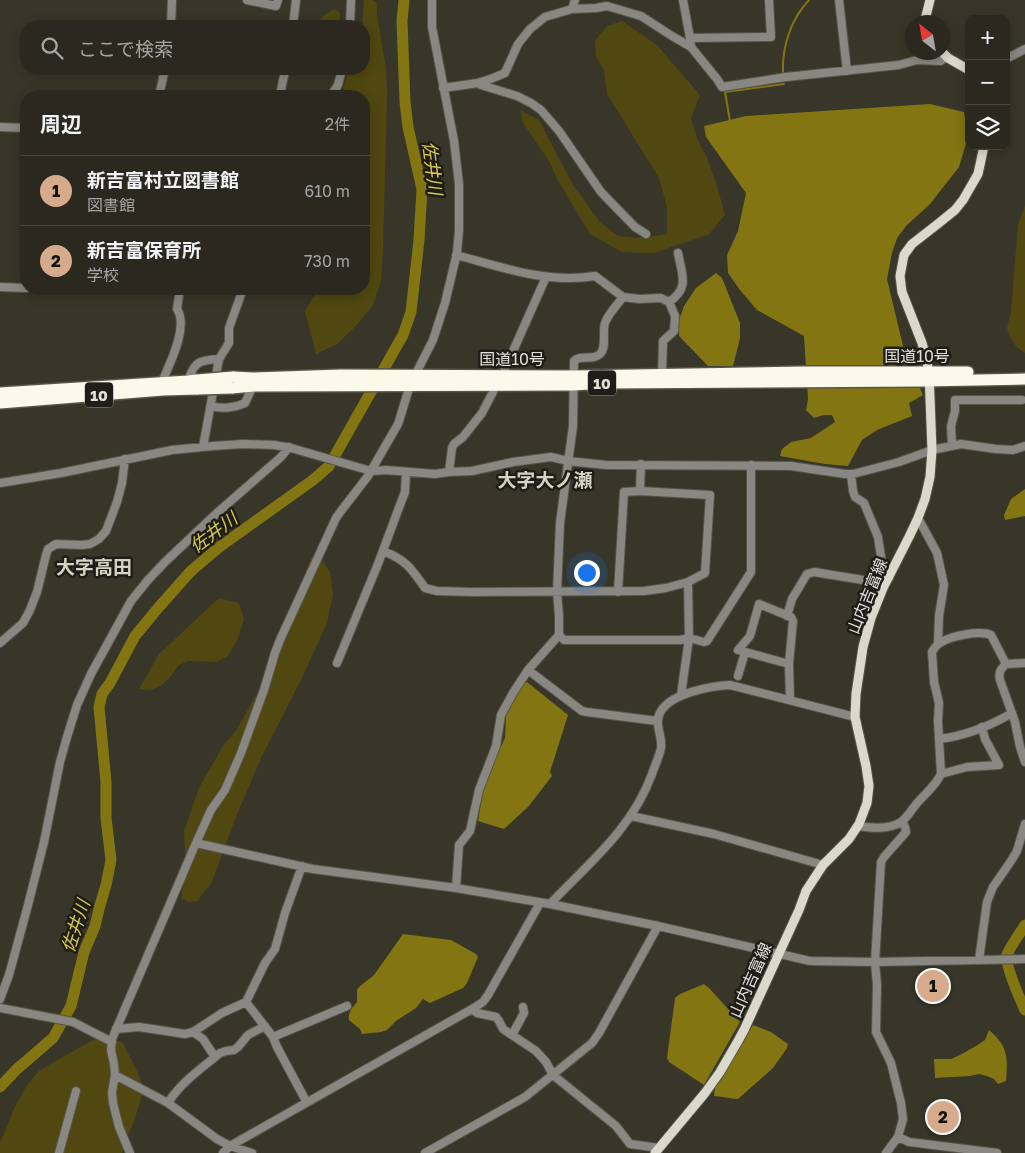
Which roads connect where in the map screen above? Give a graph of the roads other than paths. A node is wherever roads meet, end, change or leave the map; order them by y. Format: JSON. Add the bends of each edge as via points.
{"nodes":[{"id":1,"x":172,"y":0,"type":"edge"},
{"id":2,"x":247,"y":0,"type":"edge"},
{"id":3,"x":278,"y":0,"type":"edge"},
{"id":4,"x":296,"y":0,"type":"edge"},
{"id":5,"x":351,"y":0,"type":"edge"},
{"id":6,"x":432,"y":0,"type":"edge"},
{"id":7,"x":575,"y":0,"type":"edge"},
{"id":8,"x":683,"y":0,"type":"edge"},
{"id":9,"x":770,"y":0,"type":"edge"},
{"id":10,"x":839,"y":0,"type":"edge"},
{"id":11,"x":930,"y":0,"type":"edge"},
{"id":12,"x":572,"y":9,"type":"junction"},
{"id":13,"x":926,"y":15,"type":"edge"},
{"id":14,"x":171,"y":20,"type":"edge"},
{"id":15,"x":294,"y":20,"type":"edge"},
{"id":16,"x":350,"y":20,"type":"edge"},
{"id":17,"x":690,"y":38,"type":"junction"},
{"id":18,"x":692,"y":47,"type":"junction"},
{"id":19,"x":1025,"y":50,"type":"edge"},
{"id":20,"x":1010,"y":56,"type":"edge"},
{"id":21,"x":950,"y":57,"type":"edge"},
{"id":22,"x":917,"y":60,"type":"edge"},
{"id":23,"x":917,"y":60,"type":"edge"},
{"id":24,"x":942,"y":60,"type":"edge"},
{"id":25,"x":965,"y":67,"type":"edge"},
{"id":26,"x":846,"y":71,"type":"junction"},
{"id":27,"x":164,"y":75,"type":"edge"},
{"id":28,"x":284,"y":75,"type":"edge"},
{"id":29,"x":340,"y":75,"type":"edge"},
{"id":30,"x":478,"y":83,"type":"junction"},
{"id":31,"x":443,"y":88,"type":"junction"},
{"id":32,"x":160,"y":90,"type":"edge"},
{"id":33,"x":281,"y":90,"type":"edge"},
{"id":34,"x":335,"y":90,"type":"edge"},
{"id":35,"x":0,"y":127,"type":"edge"},
{"id":36,"x":20,"y":128,"type":"edge"},
{"id":37,"x":983,"y":150,"type":"edge"},
{"id":38,"x":646,"y":234,"type":"dead end"},
{"id":39,"x":678,"y":253,"type":"dead end"},
{"id":40,"x":456,"y":255,"type":"junction"},
{"id":41,"x":546,"y":277,"type":"junction"},
{"id":42,"x":0,"y":286,"type":"edge"},
{"id":43,"x":20,"y":288,"type":"edge"},
{"id":44,"x":179,"y":295,"type":"edge"},
{"id":45,"x":241,"y":295,"type":"edge"},
{"id":46,"x":623,"y":297,"type":"junction"},
{"id":47,"x":669,"y":302,"type":"junction"},
{"id":48,"x":219,"y":359,"type":"junction"},
{"id":49,"x":505,"y":369,"type":"dead end"},
{"id":50,"x":1025,"y":372,"type":"edge"},
{"id":51,"x":662,"y":374,"type":"junction"},
{"id":52,"x":802,"y":377,"type":"junction"},
{"id":53,"x":926,"y":377,"type":"junction"},
{"id":54,"x":1025,"y":379,"type":"edge"},
{"id":55,"x":407,"y":380,"type":"junction"},
{"id":56,"x":574,"y":380,"type":"junction"},
{"id":57,"x":341,"y":381,"type":"junction"},
{"id":58,"x":162,"y":382,"type":"junction"},
{"id":59,"x":232,"y":382,"type":"junction"},
{"id":60,"x":194,"y":383,"type":"junction"},
{"id":61,"x":253,"y":386,"type":"junction"},
{"id":62,"x":494,"y":390,"type":"dead end"},
{"id":63,"x":0,"y":393,"type":"edge"},
{"id":64,"x":1022,"y":400,"type":"dead end"},
{"id":65,"x":0,"y":403,"type":"edge"},
{"id":66,"x":211,"y":406,"type":"junction"},
{"id":67,"x":952,"y":446,"type":"junction"},
{"id":68,"x":1025,"y":446,"type":"edge"},
{"id":69,"x":203,"y":447,"type":"junction"},
{"id":70,"x":293,"y":448,"type":"junction"},
{"id":71,"x":932,"y":450,"type":"junction"},
{"id":72,"x":125,"y":459,"type":"junction"},
{"id":73,"x":568,"y":461,"type":"junction"},
{"id":74,"x":641,"y":464,"type":"junction"},
{"id":75,"x":751,"y":465,"type":"junction"},
{"id":76,"x":367,"y":470,"type":"junction"},
{"id":77,"x":406,"y":472,"type":"junction"},
{"id":78,"x":449,"y":472,"type":"junction"},
{"id":79,"x":851,"y":474,"type":"junction"},
{"id":80,"x":0,"y":483,"type":"edge"},
{"id":81,"x":640,"y":492,"type":"junction"},
{"id":82,"x":918,"y":518,"type":"junction"},
{"id":83,"x":383,"y":551,"type":"junction"},
{"id":84,"x":889,"y":578,"type":"junction"},
{"id":85,"x":688,"y":582,"type":"junction"},
{"id":86,"x":884,"y":587,"type":"junction"},
{"id":87,"x":557,"y":592,"type":"junction"},
{"id":88,"x":618,"y":592,"type":"junction"},
{"id":89,"x":787,"y":616,"type":"junction"},
{"id":90,"x":559,"y":635,"type":"junction"},
{"id":91,"x":689,"y":638,"type":"junction"},
{"id":92,"x":938,"y":643,"type":"junction"},
{"id":93,"x":0,"y":644,"type":"edge"},
{"id":94,"x":745,"y":652,"type":"junction"},
{"id":95,"x":337,"y":663,"type":"dead end"},
{"id":96,"x":1025,"y":663,"type":"edge"},
{"id":97,"x":788,"y":664,"type":"junction"},
{"id":98,"x":1006,"y":664,"type":"junction"},
{"id":99,"x":528,"y":670,"type":"junction"},
{"id":100,"x":738,"y":676,"type":"dead end"},
{"id":101,"x":681,"y":696,"type":"junction"},
{"id":102,"x":790,"y":700,"type":"junction"},
{"id":103,"x":1012,"y":713,"type":"junction"},
{"id":104,"x":856,"y":717,"type":"junction"},
{"id":105,"x":658,"y":721,"type":"junction"},
{"id":106,"x":982,"y":727,"type":"junction"},
{"id":107,"x":939,"y":740,"type":"junction"},
{"id":108,"x":1025,"y":762,"type":"edge"},
{"id":109,"x":941,"y":774,"type":"junction"},
{"id":110,"x":631,"y":816,"type":"junction"},
{"id":111,"x":902,"y":821,"type":"junction"},
{"id":112,"x":1025,"y":824,"type":"edge"},
{"id":113,"x":858,"y":826,"type":"junction"},
{"id":114,"x":196,"y":843,"type":"junction"},
{"id":115,"x":823,"y":865,"type":"junction"},
{"id":116,"x":302,"y":866,"type":"junction"},
{"id":117,"x":456,"y":888,"type":"junction"},
{"id":118,"x":540,"y":903,"type":"junction"},
{"id":119,"x":550,"y":904,"type":"junction"},
{"id":120,"x":658,"y":926,"type":"junction"},
{"id":121,"x":778,"y":954,"type":"junction"},
{"id":122,"x":1025,"y":959,"type":"edge"},
{"id":123,"x":979,"y":960,"type":"junction"},
{"id":124,"x":875,"y":962,"type":"junction"},
{"id":125,"x":0,"y":999,"type":"edge"},
{"id":126,"x":246,"y":1002,"type":"junction"},
{"id":127,"x":347,"y":1006,"type":"dead end"},
{"id":128,"x":523,"y":1007,"type":"dead end"},
{"id":129,"x":0,"y":1008,"type":"edge"},
{"id":130,"x":472,"y":1009,"type":"junction"},
{"id":131,"x":265,"y":1026,"type":"junction"},
{"id":132,"x":116,"y":1029,"type":"junction"},
{"id":133,"x":193,"y":1032,"type":"junction"},
{"id":134,"x":512,"y":1035,"type":"junction"},
{"id":135,"x":274,"y":1037,"type":"junction"},
{"id":136,"x":112,"y":1042,"type":"junction"},
{"id":137,"x":215,"y":1058,"type":"junction"},
{"id":138,"x":115,"y":1075,"type":"junction"},
{"id":139,"x":553,"y":1075,"type":"junction"},
{"id":140,"x":76,"y":1091,"type":"dead end"},
{"id":141,"x":306,"y":1101,"type":"junction"},
{"id":142,"x":168,"y":1103,"type":"junction"},
{"id":143,"x":898,"y":1137,"type":"junction"},
{"id":144,"x":230,"y":1146,"type":"junction"},
{"id":145,"x":657,"y":1150,"type":"edge"},
{"id":146,"x":59,"y":1153,"type":"edge"},
{"id":147,"x":130,"y":1153,"type":"edge"},
{"id":148,"x":223,"y":1153,"type":"edge"},
{"id":149,"x":252,"y":1153,"type":"edge"},
{"id":150,"x":425,"y":1153,"type":"edge"},
{"id":151,"x":886,"y":1153,"type":"edge"},
{"id":152,"x":997,"y":1153,"type":"edge"}],
"edges":[{"from":1,"to":14,"type":"street"},
{"from":2,"to":3,"type":"street","via":[[276,6]]},
{"from":4,"to":15,"type":"street"},
{"from":5,"to":16,"type":"street"},
{"from":6,"to":31,"type":"street","via":[[432,27]]},
{"from":7,"to":12,"type":"street"},
{"from":8,"to":17,"type":"street"},
{"from":9,"to":17,"type":"street","via":[[771,37]]},
{"from":10,"to":26,"type":"street"},
{"from":11,"to":13,"type":"main road"},
{"from":12,"to":18,"type":"street","via":[[607,6],[641,16]]},
{"from":12,"to":30,"type":"street","via":[[545,16],[518,44],[505,73]]},
{"from":17,"to":18,"type":"street"},
{"from":18,"to":26,"type":"street","via":[[722,87]]},
{"from":19,"to":20,"type":"street"},
{"from":21,"to":25,"type":"main road"},
{"from":22,"to":26,"type":"street"},
{"from":23,"to":24,"type":"street"},
{"from":27,"to":32,"type":"street"},
{"from":28,"to":33,"type":"street"},
{"from":29,"to":34,"type":"street"},
{"from":30,"to":31,"type":"street"},
{"from":30,"to":38,"type":"street","via":[[517,96],[541,110],[601,192]]},
{"from":31,"to":40,"type":"street","via":[[459,184]]},
{"from":35,"to":36,"type":"street"},
{"from":37,"to":53,"type":"main road","name":"山内吉富線","via":[[978,174],[963,200],[912,244],[904,255],[900,276],[902,292],[922,343]]},
{"from":39,"to":47,"type":"street","via":[[684,283],[678,296]]},
{"from":40,"to":41,"type":"street"},
{"from":40,"to":55,"type":"street","via":[[433,340]]},
{"from":41,"to":46,"type":"street","via":[[582,279],[595,276]]},
{"from":41,"to":49,"type":"street"},
{"from":42,"to":43,"type":"street"},
{"from":44,"to":58,"type":"street","via":[[180,330]]},
{"from":45,"to":48,"type":"street","via":[[229,328],[228,342]]},
{"from":46,"to":47,"type":"street","via":[[661,298]]},
{"from":46,"to":56,"type":"street","via":[[606,321],[601,353],[575,359]]},
{"from":47,"to":51,"type":"street","via":[[675,316],[674,331],[663,341]]},
{"from":48,"to":60,"type":"street","via":[[196,364],[191,371]]},
{"from":48,"to":66,"type":"street"},
{"from":50,"to":53,"type":"highway","name":"国道10号","number":"10"},
{"from":51,"to":52,"type":"highway","name":"国道10号","number":"10"},
{"from":51,"to":56,"type":"highway","name":"国道10号","number":"10"},
{"from":52,"to":53,"type":"highway","name":"国道10号","number":"10"},
{"from":52,"to":56,"type":"highway","name":"国道10号","number":"10","via":[[606,383]]},
{"from":53,"to":54,"type":"highway","name":"国道10号","number":"10"},
{"from":53,"to":71,"type":"main road","name":"山内吉富線"},
{"from":55,"to":56,"type":"highway","name":"国道10号","number":"10"},
{"from":55,"to":57,"type":"highway","name":"国道10号","number":"10"},
{"from":55,"to":76,"type":"street","via":[[400,418]]},
{"from":56,"to":73,"type":"street"},
{"from":57,"to":59,"type":"highway","name":"国道10号","number":"10","via":[[253,378]]},
{"from":57,"to":61,"type":"highway","name":"国道10号","number":"10"},
{"from":58,"to":60,"type":"highway","name":"国道10号","number":"10"},
{"from":58,"to":63,"type":"highway","name":"国道10号","number":"10"},
{"from":59,"to":60,"type":"highway","name":"国道10号","number":"10","bridge":true},
{"from":59,"to":61,"type":"highway","name":"国道10号","number":"10"},
{"from":60,"to":65,"type":"highway","name":"国道10号","number":"10","via":[[163,390]]},
{"from":61,"to":66,"type":"street","via":[[245,404]]},
{"from":62,"to":78,"type":"street","via":[[482,413],[454,444]]},
{"from":64,"to":67,"type":"street","via":[[955,400],[950,426]]},
{"from":66,"to":69,"type":"street"},
{"from":67,"to":68,"type":"street","via":[[961,444],[1013,450]]},
{"from":67,"to":71,"type":"street"},
{"from":69,"to":70,"type":"street","via":[[253,444]]},
{"from":69,"to":72,"type":"street"},
{"from":70,"to":76,"type":"street"},
{"from":70,"to":125,"type":"street","via":[[218,512],[148,580],[131,601],[90,674],[60,762],[44,842]]},
{"from":71,"to":79,"type":"street"},
{"from":71,"to":82,"type":"main road","name":"山内吉富線","via":[[930,477]]},
{"from":72,"to":80,"type":"street"},
{"from":72,"to":93,"type":"street","via":[[117,502],[106,531],[90,544],[56,544],[48,549],[30,610],[23,623]]},
{"from":73,"to":74,"type":"street"},
{"from":73,"to":78,"type":"street","via":[[551,457]]},
{"from":73,"to":87,"type":"street","via":[[560,523]]},
{"from":74,"to":75,"type":"street"},
{"from":74,"to":81,"type":"street"},
{"from":75,"to":79,"type":"street","via":[[791,466]]},
{"from":75,"to":91,"type":"street","via":[[752,572],[707,641]]},
{"from":76,"to":77,"type":"street"},
{"from":76,"to":114,"type":"street","via":[[362,485],[336,518],[297,601],[274,653],[241,752],[225,790],[211,810]]},
{"from":77,"to":78,"type":"street"},
{"from":77,"to":83,"type":"street","via":[[405,492]]},
{"from":79,"to":84,"type":"street","via":[[855,497],[864,504],[878,537],[883,570]]},
{"from":81,"to":85,"type":"street","via":[[710,495],[705,573]]},
{"from":81,"to":88,"type":"street","via":[[624,492]]},
{"from":82,"to":84,"type":"main road","name":"山内吉富線"},
{"from":82,"to":92,"type":"street","via":[[937,553],[944,585],[938,616]]},
{"from":83,"to":87,"type":"street","via":[[406,563],[430,590]]},
{"from":83,"to":95,"type":"street"},
{"from":84,"to":86,"type":"main road","name":"山内吉富線"},
{"from":85,"to":88,"type":"street","via":[[649,591]]},
{"from":85,"to":91,"type":"street"},
{"from":86,"to":89,"type":"street","via":[[863,580],[814,572],[807,574],[792,599]]},
{"from":86,"to":104,"type":"main road","name":"山内吉富線","via":[[863,647]]},
{"from":87,"to":88,"type":"street"},
{"from":87,"to":90,"type":"street"},
{"from":89,"to":94,"type":"street","via":[[759,604],[750,636],[738,650]]},
{"from":89,"to":97,"type":"street","via":[[793,621]]},
{"from":90,"to":91,"type":"street","via":[[564,640]]},
{"from":90,"to":99,"type":"street"},
{"from":91,"to":101,"type":"street"},
{"from":92,"to":98,"type":"street","via":[[985,632],[991,635]]},
{"from":92,"to":107,"type":"street","via":[[932,652],[939,703]]},
{"from":94,"to":97,"type":"street"},
{"from":94,"to":100,"type":"street"},
{"from":96,"to":98,"type":"street"},
{"from":97,"to":102,"type":"street"},
{"from":98,"to":103,"type":"street","via":[[999,674]]},
{"from":99,"to":105,"type":"street","via":[[582,711]]},
{"from":99,"to":117,"type":"street","via":[[502,715],[470,831],[459,845]]},
{"from":101,"to":102,"type":"street","via":[[730,685]]},
{"from":101,"to":105,"type":"street","via":[[660,711]]},
{"from":102,"to":104,"type":"street"},
{"from":103,"to":106,"type":"street"},
{"from":103,"to":108,"type":"street"},
{"from":104,"to":113,"type":"main road","name":"山内吉富線","via":[[869,786],[867,804]]},
{"from":105,"to":110,"type":"street","via":[[662,747],[643,797]]},
{"from":106,"to":107,"type":"street"},
{"from":106,"to":109,"type":"street","via":[[999,765],[967,767]]},
{"from":107,"to":109,"type":"street"},
{"from":109,"to":111,"type":"street"},
{"from":110,"to":115,"type":"street","via":[[714,834]]},
{"from":110,"to":119,"type":"street","via":[[605,848]]},
{"from":111,"to":113,"type":"street","via":[[882,827]]},
{"from":111,"to":124,"type":"street","via":[[906,832],[881,862]]},
{"from":112,"to":123,"type":"street","via":[[1016,851],[987,902]]},
{"from":113,"to":115,"type":"main road","name":"山内吉富線"},
{"from":114,"to":116,"type":"street"},
{"from":114,"to":132,"type":"street"},
{"from":115,"to":121,"type":"main road","name":"山内吉富線","via":[[806,891]]},
{"from":116,"to":117,"type":"street"},
{"from":116,"to":126,"type":"street","via":[[276,949],[265,963]]},
{"from":117,"to":118,"type":"street"},
{"from":118,"to":119,"type":"street"},
{"from":118,"to":130,"type":"street","via":[[488,995]]},
{"from":119,"to":120,"type":"street"},
{"from":120,"to":121,"type":"street"},
{"from":120,"to":139,"type":"street","via":[[600,1033]]},
{"from":121,"to":124,"type":"street","via":[[810,961]]},
{"from":121,"to":145,"type":"main road","name":"山内吉富線","via":[[744,1030],[720,1072]]},
{"from":122,"to":123,"type":"street"},
{"from":123,"to":124,"type":"street"},
{"from":124,"to":143,"type":"street","via":[[876,1032],[891,1063],[901,1103]]},
{"from":126,"to":131,"type":"street"},
{"from":126,"to":133,"type":"street"},
{"from":127,"to":135,"type":"street"},
{"from":128,"to":134,"type":"street","via":[[524,1013]]},
{"from":129,"to":136,"type":"street","via":[[73,1022]]},
{"from":130,"to":134,"type":"street","via":[[496,1018],[503,1030]]},
{"from":130,"to":141,"type":"street"},
{"from":131,"to":135,"type":"street"},
{"from":131,"to":137,"type":"street","via":[[248,1035],[234,1050],[220,1053]]},
{"from":132,"to":133,"type":"street","via":[[139,1027],[184,1034]]},
{"from":132,"to":136,"type":"street"},
{"from":133,"to":137,"type":"street","via":[[203,1039]]},
{"from":134,"to":139,"type":"street","via":[[536,1051]]},
{"from":135,"to":141,"type":"street"},
{"from":136,"to":138,"type":"street"},
{"from":137,"to":142,"type":"street","via":[[186,1081]]},
{"from":138,"to":142,"type":"street"},
{"from":138,"to":147,"type":"street","via":[[114,1103],[119,1127]]},
{"from":139,"to":145,"type":"street","via":[[616,1126],[630,1144]]},
{"from":139,"to":150,"type":"street","via":[[525,1097]]},
{"from":140,"to":146,"type":"street"},
{"from":141,"to":144,"type":"street"},
{"from":142,"to":144,"type":"street"},
{"from":143,"to":151,"type":"street"},
{"from":143,"to":152,"type":"street","via":[[908,1142]]},
{"from":144,"to":148,"type":"street"},
{"from":144,"to":149,"type":"street"}]}
